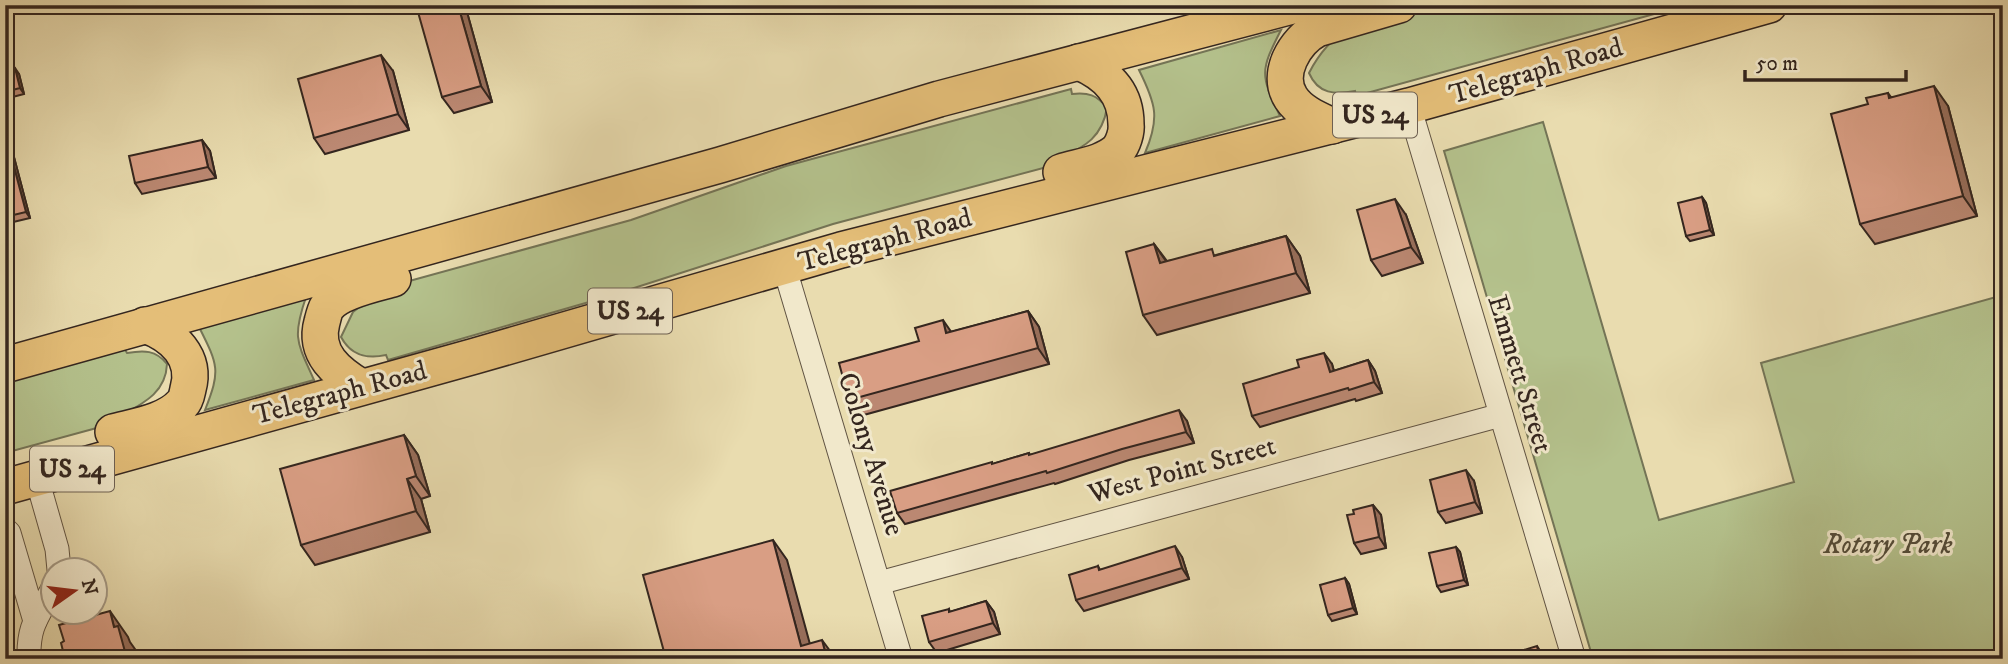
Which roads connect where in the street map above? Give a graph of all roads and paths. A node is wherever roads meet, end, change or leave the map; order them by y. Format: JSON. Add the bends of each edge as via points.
{"nodes":[{"id":1,"x":1296,"y":5,"type":"edge"},
{"id":2,"x":1399,"y":5,"type":"edge"},
{"id":3,"x":1761,"y":7,"type":"edge"},
{"id":4,"x":1079,"y":62,"type":"junction"},
{"id":5,"x":1409,"y":106,"type":"junction"},
{"id":6,"x":1332,"y":126,"type":"junction"},
{"id":7,"x":720,"y":164,"type":"junction"},
{"id":8,"x":784,"y":266,"type":"junction"},
{"id":9,"x":751,"y":276,"type":"junction"},
{"id":10,"x":145,"y":325,"type":"junction"},
{"id":11,"x":5,"y":365,"type":"edge"},
{"id":12,"x":361,"y":387,"type":"junction"},
{"id":13,"x":1502,"y":415,"type":"junction"},
{"id":14,"x":5,"y":463,"type":"edge"},
{"id":15,"x":21,"y":483,"type":"edge"},
{"id":16,"x":5,"y":529,"type":"edge"},
{"id":17,"x":58,"y":556,"type":"edge"},
{"id":18,"x":879,"y":583,"type":"junction"},
{"id":19,"x":38,"y":616,"type":"edge"},
{"id":20,"x":35,"y":621,"type":"junction"},
{"id":21,"x":29,"y":659,"type":"edge"},
{"id":22,"x":901,"y":659,"type":"edge"},
{"id":23,"x":1574,"y":659,"type":"edge"}],
"edges":[{"from":1,"to":4,"type":"main road"},
{"from":2,"to":6,"type":"main road","via":[[1317,29],[1290,55],[1286,89],[1311,116]]},
{"from":3,"to":5,"type":"main road","name":"Telegraph Road","number":"US 24"},
{"from":4,"to":7,"type":"main road"},
{"from":4,"to":9,"type":"main road","via":[[1111,83],[1126,111],[1120,148],[1103,160],[834,233]]},
{"from":5,"to":6,"type":"main road","name":"Telegraph Road","number":"US 24"},
{"from":5,"to":13,"type":"street","name":"Emmett Street"},
{"from":6,"to":8,"type":"main road","name":"Telegraph Road","number":"US 24"},
{"from":7,"to":10,"type":"main road"},
{"from":7,"to":12,"type":"main road","via":[[615,217],[352,290],[328,306],[320,341],[331,364]]},
{"from":8,"to":9,"type":"main road","name":"Telegraph Road","number":"US 24"},
{"from":8,"to":18,"type":"street","name":"Colony Avenue"},
{"from":9,"to":12,"type":"main road","name":"Telegraph Road","number":"US 24"},
{"from":10,"to":11,"type":"main road"},
{"from":10,"to":14,"type":"main road","via":[[161,331],[185,354],[190,382],[184,402],[154,421]]},
{"from":12,"to":15,"type":"main road","name":"Telegraph Road","number":"US 24"},
{"from":13,"to":18,"type":"street","name":"West Point Street"},
{"from":13,"to":23,"type":"street","name":"Emmett Street"},
{"from":15,"to":17,"type":"street"},
{"from":16,"to":20,"type":"street"},
{"from":18,"to":22,"type":"street","name":"Colony Avenue"},
{"from":19,"to":20,"type":"street"},
{"from":20,"to":21,"type":"street"}]}
